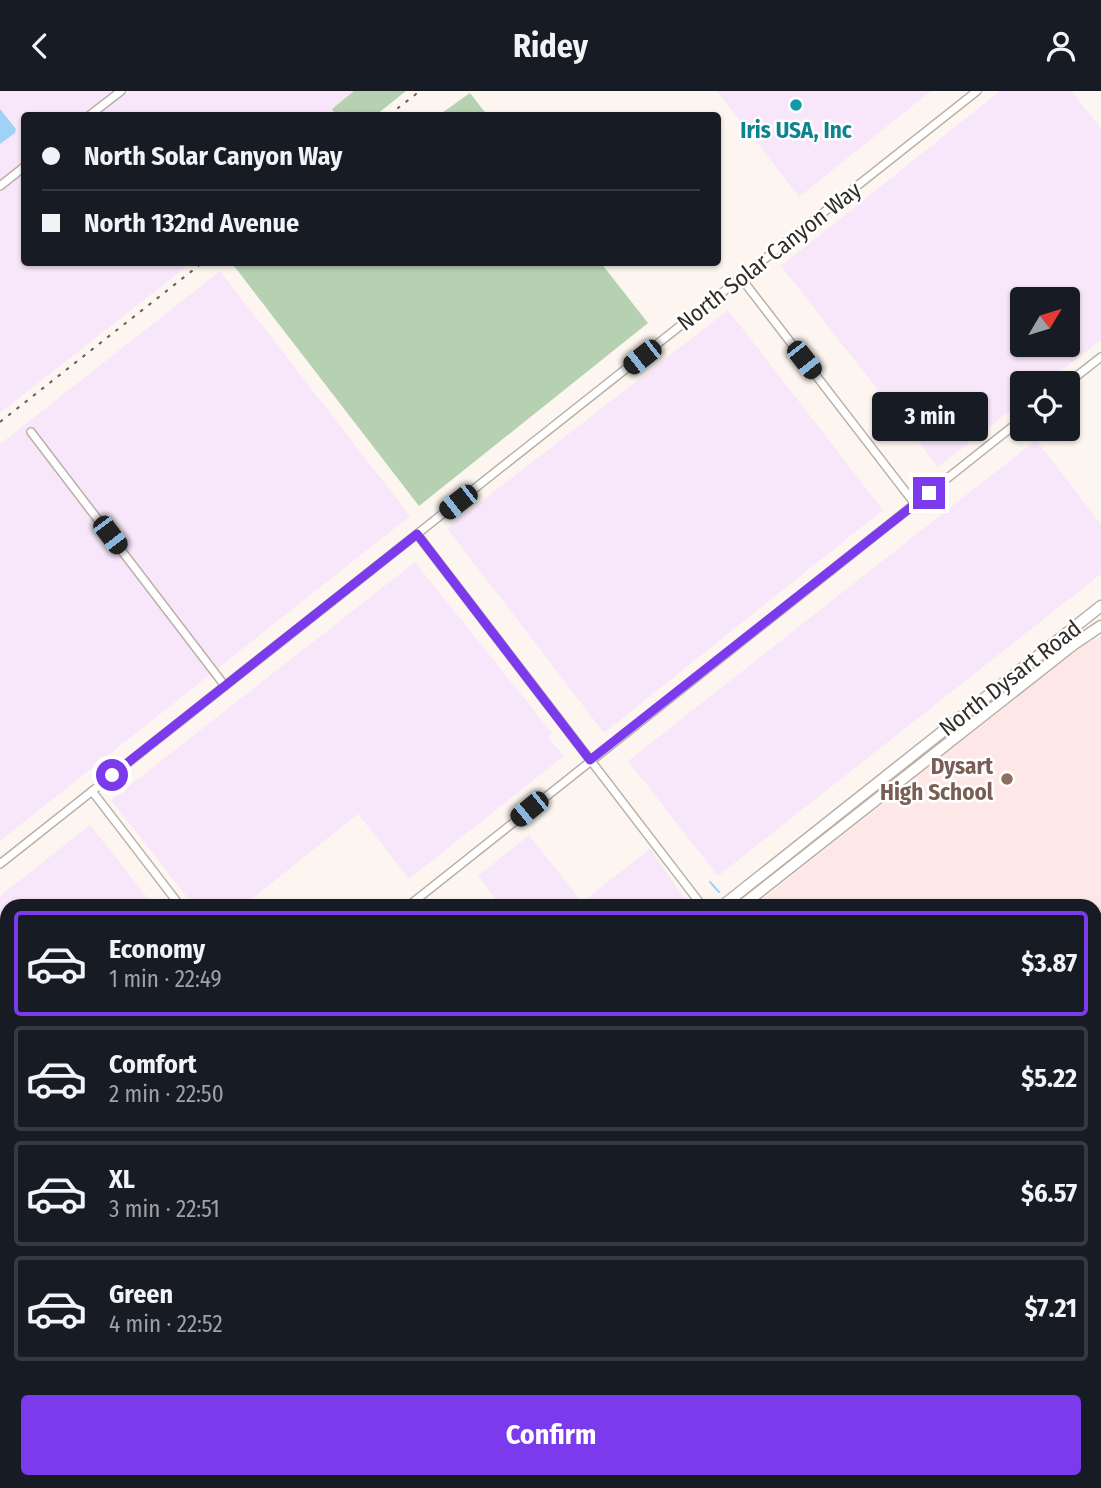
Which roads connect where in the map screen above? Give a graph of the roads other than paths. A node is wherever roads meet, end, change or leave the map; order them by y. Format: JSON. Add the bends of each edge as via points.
{"nodes":[{"id":1,"x":121,"y":91,"type":"edge"},
{"id":2,"x":977,"y":91,"type":"edge"},
{"id":3,"x":94,"y":112,"type":"edge"},
{"id":4,"x":21,"y":169,"type":"edge"},
{"id":5,"x":0,"y":186,"type":"edge"},
{"id":6,"x":741,"y":278,"type":"junction"},
{"id":7,"x":1101,"y":357,"type":"edge"},
{"id":8,"x":1080,"y":374,"type":"edge"},
{"id":9,"x":1010,"y":429,"type":"edge"},
{"id":10,"x":31,"y":432,"type":"dead end"},
{"id":11,"x":915,"y":504,"type":"junction"},
{"id":12,"x":417,"y":534,"type":"junction"},
{"id":13,"x":1100,"y":608,"type":"edge"},
{"id":14,"x":1101,"y":626,"type":"edge"},
{"id":15,"x":225,"y":686,"type":"junction"},
{"id":16,"x":590,"y":760,"type":"junction"},
{"id":17,"x":92,"y":791,"type":"junction"},
{"id":18,"x":0,"y":864,"type":"edge"},
{"id":19,"x":175,"y":899,"type":"edge"},
{"id":20,"x":417,"y":899,"type":"edge"},
{"id":21,"x":697,"y":899,"type":"edge"},
{"id":22,"x":730,"y":899,"type":"edge"},
{"id":23,"x":750,"y":899,"type":"edge"}],
"edges":[{"from":1,"to":3,"type":"street"},
{"from":2,"to":6,"type":"street","name":"North Solar Canyon Way"},
{"from":4,"to":5,"type":"street"},
{"from":6,"to":11,"type":"street"},
{"from":6,"to":12,"type":"street","name":"North Solar Canyon Way"},
{"from":7,"to":8,"type":"street"},
{"from":9,"to":11,"type":"street"},
{"from":10,"to":15,"type":"street"},
{"from":11,"to":16,"type":"street"},
{"from":12,"to":15,"type":"street","name":"North Solar Canyon Way"},
{"from":12,"to":16,"type":"street"},
{"from":13,"to":22,"type":"main road","name":"North Dysart Road"},
{"from":14,"to":23,"type":"main road","name":"North Dysart Road"},
{"from":15,"to":17,"type":"street","name":"North Solar Canyon Way"},
{"from":16,"to":20,"type":"street"},
{"from":16,"to":21,"type":"street"},
{"from":17,"to":18,"type":"street","name":"North Solar Canyon Way"},
{"from":17,"to":19,"type":"street"}]}
